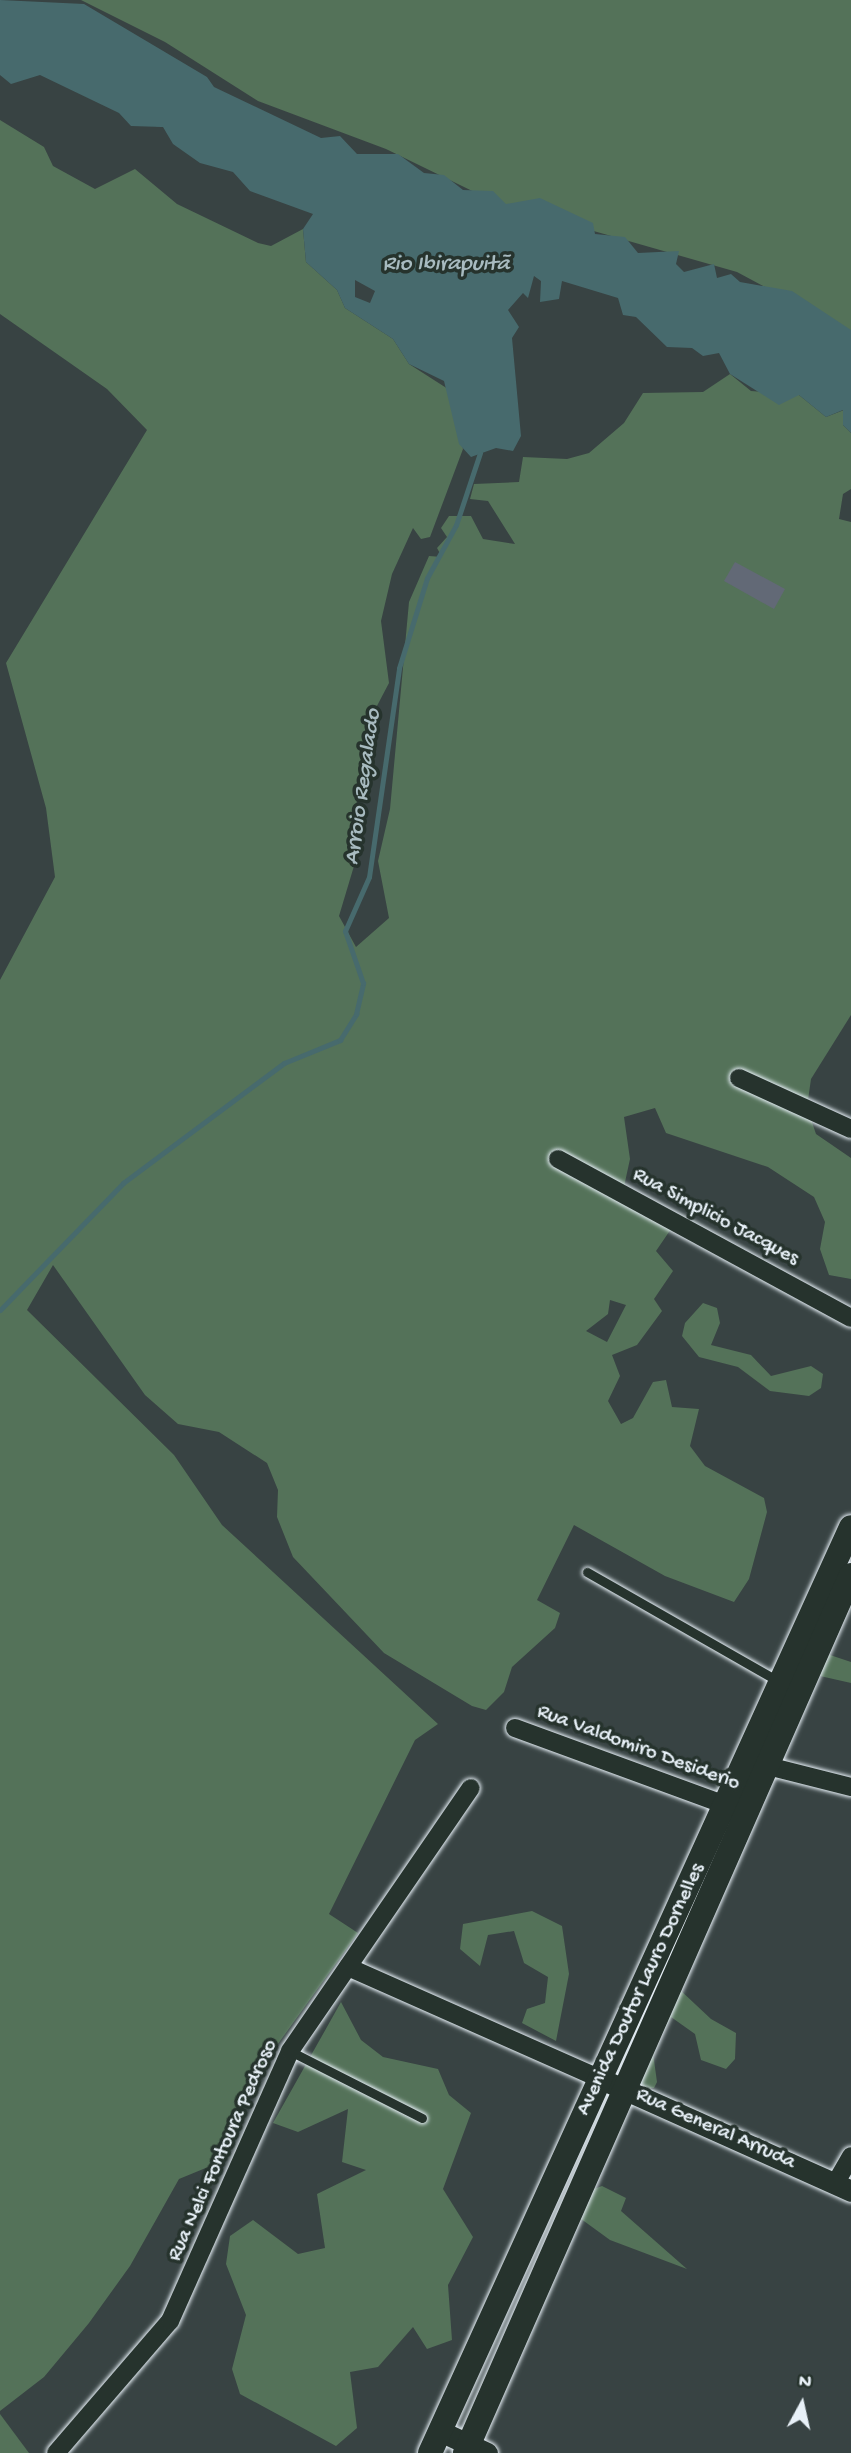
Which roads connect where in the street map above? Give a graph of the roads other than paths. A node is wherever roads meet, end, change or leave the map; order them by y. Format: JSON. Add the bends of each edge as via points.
{"nodes":[{"id":1,"x":738,"y":1078,"type":"dead end"},
{"id":2,"x":851,"y":1129,"type":"edge"},
{"id":3,"x":558,"y":1159,"type":"dead end"},
{"id":4,"x":851,"y":1318,"type":"edge"},
{"id":5,"x":851,"y":1527,"type":"edge"},
{"id":6,"x":587,"y":1572,"type":"dead end"},
{"id":7,"x":851,"y":1575,"type":"edge"},
{"id":8,"x":781,"y":1683,"type":"junction"},
{"id":9,"x":515,"y":1728,"type":"dead end"},
{"id":10,"x":756,"y":1763,"type":"junction"},
{"id":11,"x":851,"y":1787,"type":"edge"},
{"id":12,"x":471,"y":1788,"type":"dead end"},
{"id":13,"x":736,"y":1810,"type":"junction"},
{"id":14,"x":348,"y":1967,"type":"junction"},
{"id":15,"x":290,"y":2051,"type":"junction"},
{"id":16,"x":601,"y":2079,"type":"junction"},
{"id":17,"x":624,"y":2089,"type":"junction"},
{"id":18,"x":422,"y":2118,"type":"dead end"},
{"id":19,"x":851,"y":2156,"type":"edge"},
{"id":20,"x":843,"y":2187,"type":"edge"},
{"id":21,"x":435,"y":2442,"type":"edge"},
{"id":22,"x":474,"y":2450,"type":"edge"},
{"id":23,"x":56,"y":2453,"type":"edge"}],
"edges":[{"from":1,"to":2,"type":"street"},
{"from":3,"to":4,"type":"street","name":"Rua Simplicio Jacques"},
{"from":5,"to":8,"type":"main road","name":"Avenida Doutor Lauro Dornelles"},
{"from":6,"to":8,"type":"lane"},
{"from":7,"to":10,"type":"main road","name":"Avenida Doutor Lauro Dornelles"},
{"from":8,"to":10,"type":"main road","name":"Avenida Doutor Lauro Dornelles"},
{"from":9,"to":13,"type":"street","name":"Rua Valdomiro Desiderio"},
{"from":10,"to":11,"type":"street"},
{"from":10,"to":13,"type":"main road","name":"Avenida Doutor Lauro Dornelles"},
{"from":12,"to":14,"type":"street","name":"Rua Nelci Fontoura Pedroso"},
{"from":13,"to":16,"type":"main road","name":"Avenida Doutor Lauro Dornelles"},
{"from":13,"to":17,"type":"main road","name":"Avenida Doutor Lauro Dornelles"},
{"from":14,"to":15,"type":"street","name":"Rua Nelci Fontoura Pedroso"},
{"from":14,"to":16,"type":"street","name":"Rua General Arruda"},
{"from":15,"to":18,"type":"lane"},
{"from":15,"to":23,"type":"street","name":"Rua Nelci Fontoura Pedroso","via":[[190,2288],[170,2321]]},
{"from":16,"to":17,"type":"street","name":"Rua General Arruda"},
{"from":16,"to":21,"type":"main road","name":"Avenida Doutor Lauro Dornelles"},
{"from":17,"to":20,"type":"street","name":"Rua General Arruda"},
{"from":17,"to":22,"type":"main road","name":"Avenida Doutor Lauro Dornelles"},
{"from":19,"to":20,"type":"street"},
{"from":21,"to":22,"type":"street"}]}
